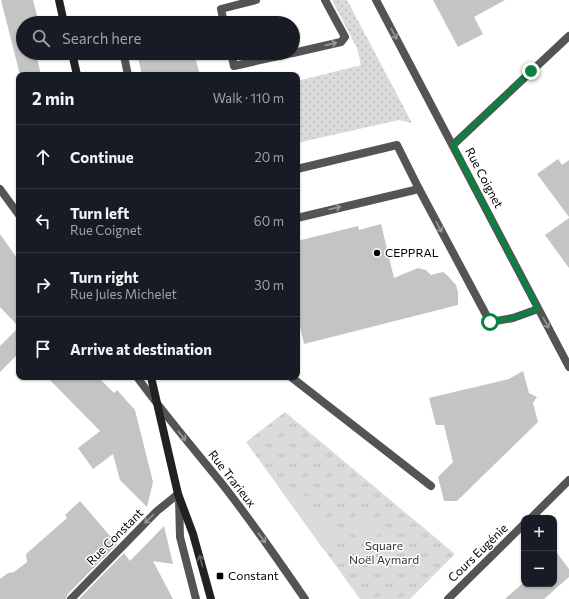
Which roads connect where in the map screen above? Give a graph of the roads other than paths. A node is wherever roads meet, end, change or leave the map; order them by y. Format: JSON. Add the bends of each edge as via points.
{"nodes":[{"id":1,"x":59,"y":0,"type":"edge"},
{"id":2,"x":256,"y":0,"type":"edge"},
{"id":3,"x":325,"y":0,"type":"edge"},
{"id":4,"x":376,"y":0,"type":"edge"},
{"id":5,"x":62,"y":16,"type":"edge"},
{"id":6,"x":222,"y":16,"type":"edge"},
{"id":7,"x":569,"y":36,"type":"edge"},
{"id":8,"x":300,"y":51,"type":"edge"},
{"id":9,"x":74,"y":60,"type":"edge"},
{"id":10,"x":125,"y":60,"type":"edge"},
{"id":11,"x":232,"y":60,"type":"edge"},
{"id":12,"x":261,"y":60,"type":"edge"},
{"id":13,"x":234,"y":66,"type":"junction"},
{"id":14,"x":76,"y":72,"type":"edge"},
{"id":15,"x":127,"y":72,"type":"edge"},
{"id":16,"x":233,"y":72,"type":"edge"},
{"id":17,"x":453,"y":145,"type":"junction"},
{"id":18,"x":300,"y":168,"type":"edge"},
{"id":19,"x":0,"y":188,"type":"edge"},
{"id":20,"x":419,"y":188,"type":"junction"},
{"id":21,"x":16,"y":211,"type":"edge"},
{"id":22,"x":300,"y":217,"type":"edge"},
{"id":23,"x":538,"y":309,"type":"junction"},
{"id":24,"x":569,"y":367,"type":"edge"},
{"id":25,"x":139,"y":380,"type":"edge"},
{"id":26,"x":151,"y":380,"type":"edge"},
{"id":27,"x":295,"y":380,"type":"edge"},
{"id":28,"x":158,"y":405,"type":"junction"},
{"id":29,"x":569,"y":480,"type":"edge"},
{"id":30,"x":431,"y":486,"type":"dead end"},
{"id":31,"x":178,"y":494,"type":"junction"},
{"id":32,"x":534,"y":515,"type":"edge"},
{"id":33,"x":521,"y":527,"type":"edge"},
{"id":34,"x":70,"y":599,"type":"edge"},
{"id":35,"x":196,"y":599,"type":"edge"},
{"id":36,"x":211,"y":599,"type":"edge"},
{"id":37,"x":305,"y":599,"type":"edge"},
{"id":38,"x":448,"y":599,"type":"edge"}],
"edges":[{"from":1,"to":5,"type":"main road"},
{"from":2,"to":6,"type":"street","via":[[220,9]]},
{"from":8,"to":3,"type":"street","one_way":true,"via":[[341,42],[345,37]]},
{"from":4,"to":17,"type":"street","name":"Rue Coignet","one_way":true},
{"from":7,"to":17,"type":"street"},
{"from":9,"to":14,"type":"main road"},
{"from":10,"to":15,"type":"street"},
{"from":11,"to":13,"type":"street"},
{"from":12,"to":13,"type":"street"},
{"from":13,"to":16,"type":"street"},
{"from":17,"to":23,"type":"street","name":"Rue Coignet"},
{"from":18,"to":20,"type":"street","via":[[397,145]]},
{"from":19,"to":21,"type":"street"},
{"from":22,"to":20,"type":"street","one_way":true},
{"from":20,"to":23,"type":"street","one_way":true,"via":[[490,322],[513,318]]},
{"from":23,"to":24,"type":"street","name":"Rue Coignet","one_way":true},
{"from":25,"to":28,"type":"street","name":"Rue Trarieux"},
{"from":26,"to":28,"type":"main road"},
{"from":27,"to":30,"type":"street"},
{"from":28,"to":31,"type":"main road"},
{"from":28,"to":37,"type":"street","name":"Rue Trarieux","one_way":true,"via":[[223,486]]},
{"from":29,"to":32,"type":"street"},
{"from":31,"to":34,"type":"street","name":"Rue Constant","one_way":true,"via":[[157,511]]},
{"from":31,"to":35,"type":"street","via":[[180,537]]},
{"from":36,"to":31,"type":"main road","one_way":true,"via":[[193,534]]},
{"from":33,"to":38,"type":"street","name":"Cours Eugénie"}]}
